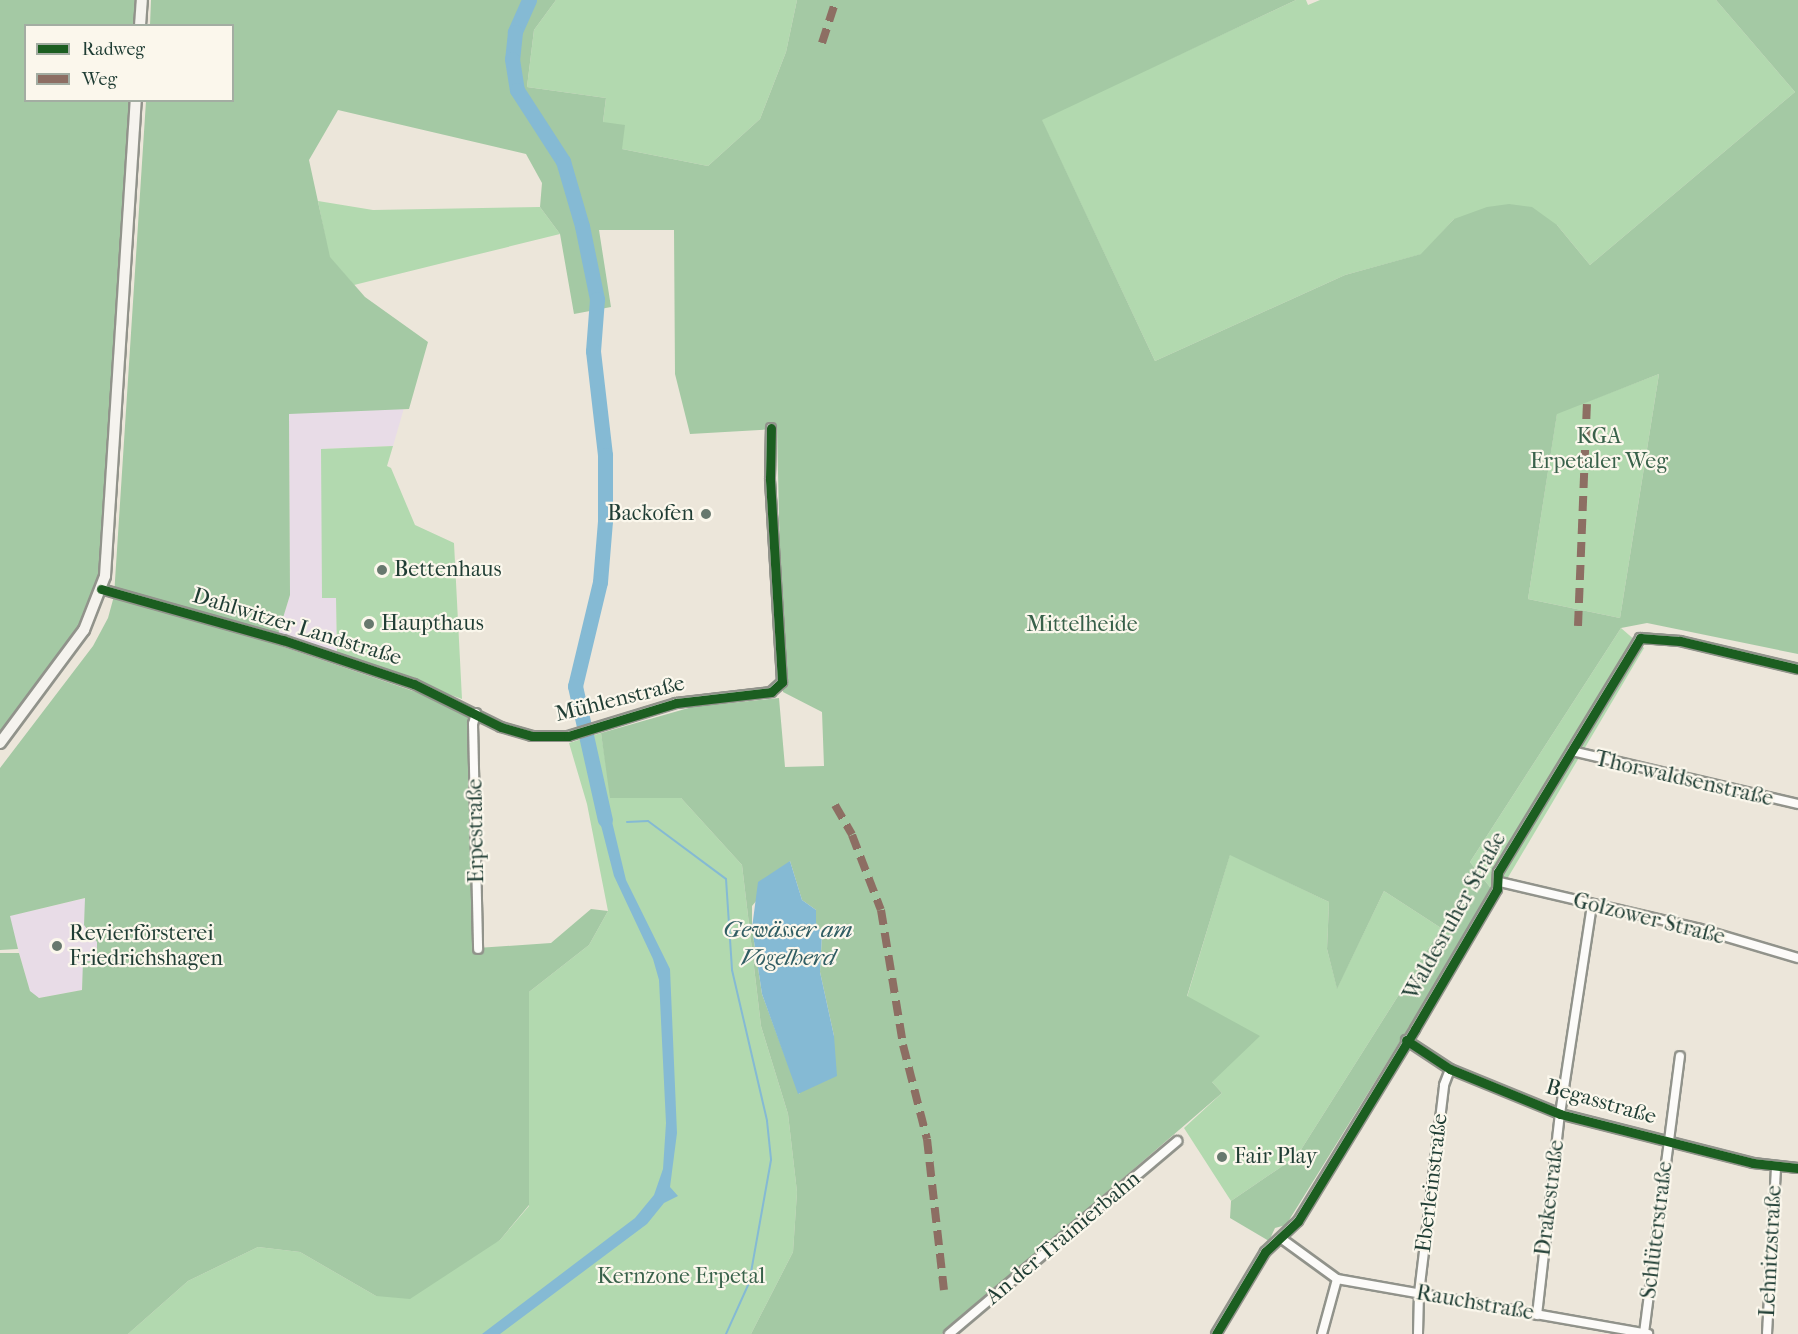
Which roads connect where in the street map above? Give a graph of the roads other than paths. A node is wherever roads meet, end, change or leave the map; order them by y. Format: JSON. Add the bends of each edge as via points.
{"nodes":[{"id":1,"x":142,"y":0,"type":"edge"},
{"id":2,"x":140,"y":24,"type":"edge"},
{"id":3,"x":136,"y":102,"type":"edge"},
{"id":4,"x":771,"y":428,"type":"dead end"},
{"id":5,"x":101,"y":589,"type":"junction"},
{"id":6,"x":1798,"y":669,"type":"edge"},
{"id":7,"x":476,"y":713,"type":"junction"},
{"id":8,"x":0,"y":743,"type":"edge"},
{"id":9,"x":1572,"y":751,"type":"junction"},
{"id":10,"x":1798,"y":804,"type":"edge"},
{"id":11,"x":1500,"y":882,"type":"junction"},
{"id":12,"x":1592,"y":904,"type":"junction"},
{"id":13,"x":478,"y":949,"type":"dead end"},
{"id":14,"x":1798,"y":958,"type":"edge"},
{"id":15,"x":1406,"y":1040,"type":"junction"},
{"id":16,"x":1680,"y":1056,"type":"dead end"},
{"id":17,"x":1450,"y":1069,"type":"junction"},
{"id":18,"x":1560,"y":1114,"type":"junction"},
{"id":19,"x":1667,"y":1140,"type":"junction"},
{"id":20,"x":1177,"y":1142,"type":"dead end"},
{"id":21,"x":1776,"y":1167,"type":"junction"},
{"id":22,"x":1798,"y":1168,"type":"edge"},
{"id":23,"x":1282,"y":1239,"type":"junction"},
{"id":24,"x":1337,"y":1279,"type":"junction"},
{"id":25,"x":1419,"y":1293,"type":"junction"},
{"id":26,"x":1537,"y":1315,"type":"junction"},
{"id":27,"x":1616,"y":1331,"type":"edge"},
{"id":28,"x":1322,"y":1332,"type":"edge"},
{"id":29,"x":1644,"y":1333,"type":"edge"},
{"id":30,"x":949,"y":1334,"type":"edge"},
{"id":31,"x":1216,"y":1334,"type":"edge"},
{"id":32,"x":1418,"y":1334,"type":"edge"},
{"id":33,"x":1648,"y":1334,"type":"edge"},
{"id":34,"x":1767,"y":1334,"type":"edge"}],
"edges":[{"from":1,"to":2,"type":"main road"},
{"from":3,"to":5,"type":"main road","via":[[110,534]]},
{"from":4,"to":7,"type":"street","name":"Mühlenstraße","via":[[770,478],[782,682],[778,689],[676,703],[572,734],[521,734]]},
{"from":5,"to":7,"type":"street","name":"Dahlwitzer Landstraße","via":[[283,640],[414,684]]},
{"from":5,"to":8,"type":"main road","via":[[84,630]]},
{"from":6,"to":9,"type":"street","name":"Waldesruher Straße","via":[[1680,641],[1640,638]]},
{"from":7,"to":13,"type":"street","name":"Erpestraße","via":[[473,724]]},
{"from":9,"to":10,"type":"street","name":"Thorwaldsenstraße"},
{"from":9,"to":11,"type":"street","name":"Waldesruher Straße","via":[[1498,872]]},
{"from":11,"to":12,"type":"street","name":"Golzower Straße"},
{"from":11,"to":15,"type":"street","name":"Waldesruher Straße"},
{"from":12,"to":14,"type":"street","name":"Golzower Straße"},
{"from":12,"to":18,"type":"street","name":"Drakestraße"},
{"from":15,"to":17,"type":"street","name":"Begasstraße"},
{"from":15,"to":23,"type":"street","name":"Waldesruher Straße","via":[[1298,1221]]},
{"from":16,"to":19,"type":"street","name":"Schlüterstraße"},
{"from":17,"to":18,"type":"street","name":"Begasstraße"},
{"from":17,"to":25,"type":"street","name":"Eberleinstraße","via":[[1444,1085]]},
{"from":18,"to":19,"type":"street","name":"Begasstraße"},
{"from":18,"to":26,"type":"street","name":"Drakestraße"},
{"from":19,"to":21,"type":"street","name":"Begasstraße"},
{"from":19,"to":29,"type":"street","name":"Schlüterstraße"},
{"from":20,"to":30,"type":"street","name":"An der Trainierbahn"},
{"from":21,"to":22,"type":"street","name":"Begasstraße"},
{"from":21,"to":34,"type":"street","name":"Lehnitzstraße"},
{"from":23,"to":24,"type":"street","name":"Rauchstraße"},
{"from":23,"to":31,"type":"street","name":"Waldesruher Straße","via":[[1265,1252]]},
{"from":24,"to":25,"type":"street","name":"Rauchstraße"},
{"from":24,"to":28,"type":"street"},
{"from":25,"to":26,"type":"street","name":"Rauchstraße"},
{"from":25,"to":32,"type":"street","name":"Eberleinstraße"},
{"from":26,"to":27,"type":"street","name":"Rauchstraße"},
{"from":27,"to":29,"type":"street","name":"Rauchstraße"},
{"from":29,"to":33,"type":"street","name":"Rauchstraße"}]}
